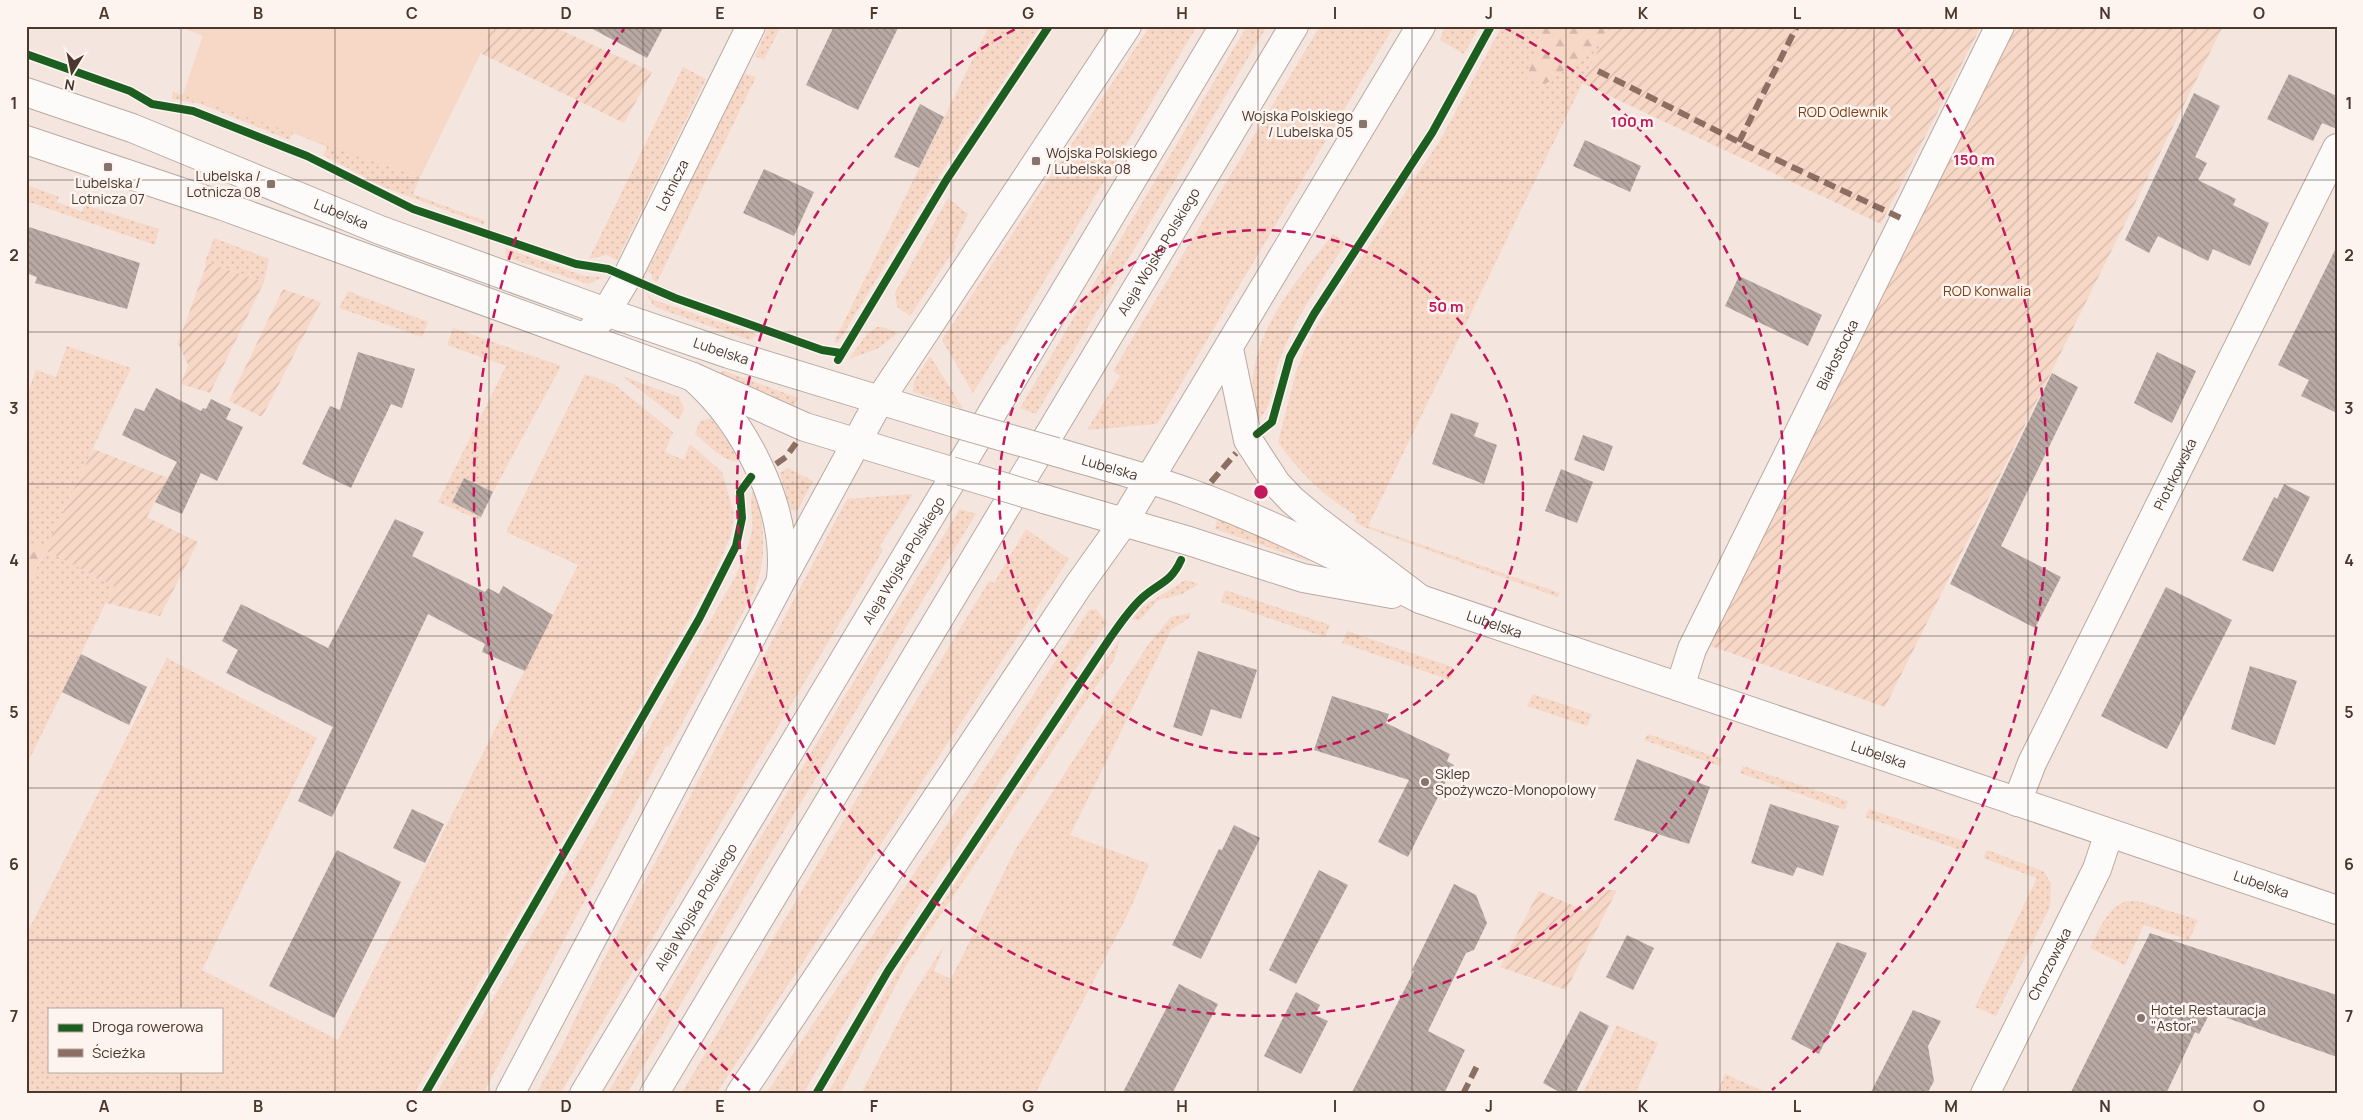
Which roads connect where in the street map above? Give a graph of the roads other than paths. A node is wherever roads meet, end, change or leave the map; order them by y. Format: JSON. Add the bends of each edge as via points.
{"nodes":[{"id":1,"x":752,"y":26,"type":"edge"},
{"id":2,"x":1127,"y":26,"type":"edge"},
{"id":3,"x":1224,"y":26,"type":"edge"},
{"id":4,"x":1294,"y":26,"type":"edge"},
{"id":5,"x":1421,"y":26,"type":"edge"},
{"id":6,"x":2000,"y":26,"type":"edge"},
{"id":7,"x":26,"y":92,"type":"edge"},
{"id":8,"x":26,"y":140,"type":"edge"},
{"id":9,"x":2337,"y":148,"type":"edge"},
{"id":10,"x":606,"y":312,"type":"junction"},
{"id":11,"x":586,"y":338,"type":"junction"},
{"id":12,"x":1229,"y":349,"type":"junction"},
{"id":13,"x":693,"y":377,"type":"junction"},
{"id":14,"x":878,"y":401,"type":"junction"},
{"id":15,"x":856,"y":444,"type":"junction"},
{"id":16,"x":1151,"y":480,"type":"junction"},
{"id":17,"x":1124,"y":523,"type":"junction"},
{"id":18,"x":781,"y":580,"type":"junction"},
{"id":19,"x":1420,"y":599,"type":"junction"},
{"id":20,"x":1680,"y":687,"type":"junction"},
{"id":21,"x":2017,"y":802,"type":"junction"},
{"id":22,"x":2110,"y":833,"type":"junction"},
{"id":23,"x":2337,"y":910,"type":"edge"},
{"id":24,"x":510,"y":1094,"type":"edge"},
{"id":25,"x":584,"y":1094,"type":"edge"},
{"id":26,"x":654,"y":1094,"type":"edge"},
{"id":27,"x":740,"y":1094,"type":"edge"},
{"id":28,"x":1986,"y":1094,"type":"edge"}],
"edges":[{"from":1,"to":10,"type":"main road","name":"Lotnicza","via":[[627,277]]},
{"from":2,"to":14,"type":"main road"},
{"from":3,"to":25,"type":"main road","name":"Aleja Wojska Polskiego"},
{"from":4,"to":26,"type":"main road","name":"Aleja Wojska Polskiego"},
{"from":5,"to":12,"type":"main road"},
{"from":6,"to":20,"type":"main road","name":"Białostocka","via":[[1692,649]]},
{"from":7,"to":10,"type":"main road","name":"Lubelska","via":[[132,128],[380,230]]},
{"from":8,"to":11,"type":"main road","name":"Lubelska","via":[[223,206]]},
{"from":9,"to":21,"type":"main road","name":"Piotrkowska","via":[[2032,763]]},
{"from":10,"to":11,"type":"main road","name":"Lotnicza"},
{"from":10,"to":14,"type":"main road","name":"Lubelska"},
{"from":11,"to":13,"type":"main road","name":"Lubelska"},
{"from":12,"to":16,"type":"main road"},
{"from":12,"to":19,"type":"main road","via":[[1248,440],[1270,475],[1310,515]]},
{"from":13,"to":15,"type":"main road","name":"Lubelska","via":[[800,425]]},
{"from":13,"to":18,"type":"main road","via":[[720,406],[761,471],[781,535]]},
{"from":14,"to":15,"type":"main road"},
{"from":14,"to":16,"type":"main road","name":"Lubelska","bridge":true},
{"from":15,"to":17,"type":"main road","name":"Lubelska","bridge":true},
{"from":15,"to":18,"type":"main road"},
{"from":16,"to":17,"type":"main road"},
{"from":16,"to":19,"type":"main road","name":"Lubelska","via":[[1299,538]]},
{"from":17,"to":19,"type":"main road","name":"Lubelska","via":[[1303,578]]},
{"from":17,"to":27,"type":"main road","via":[[1078,586]]},
{"from":18,"to":24,"type":"main road"},
{"from":19,"to":20,"type":"main road","name":"Lubelska"},
{"from":20,"to":21,"type":"main road","name":"Lubelska"},
{"from":21,"to":22,"type":"main road","name":"Lubelska"},
{"from":22,"to":23,"type":"main road","name":"Lubelska"},
{"from":22,"to":28,"type":"main road","name":"Chorzowska","via":[[2083,900]]}]}
